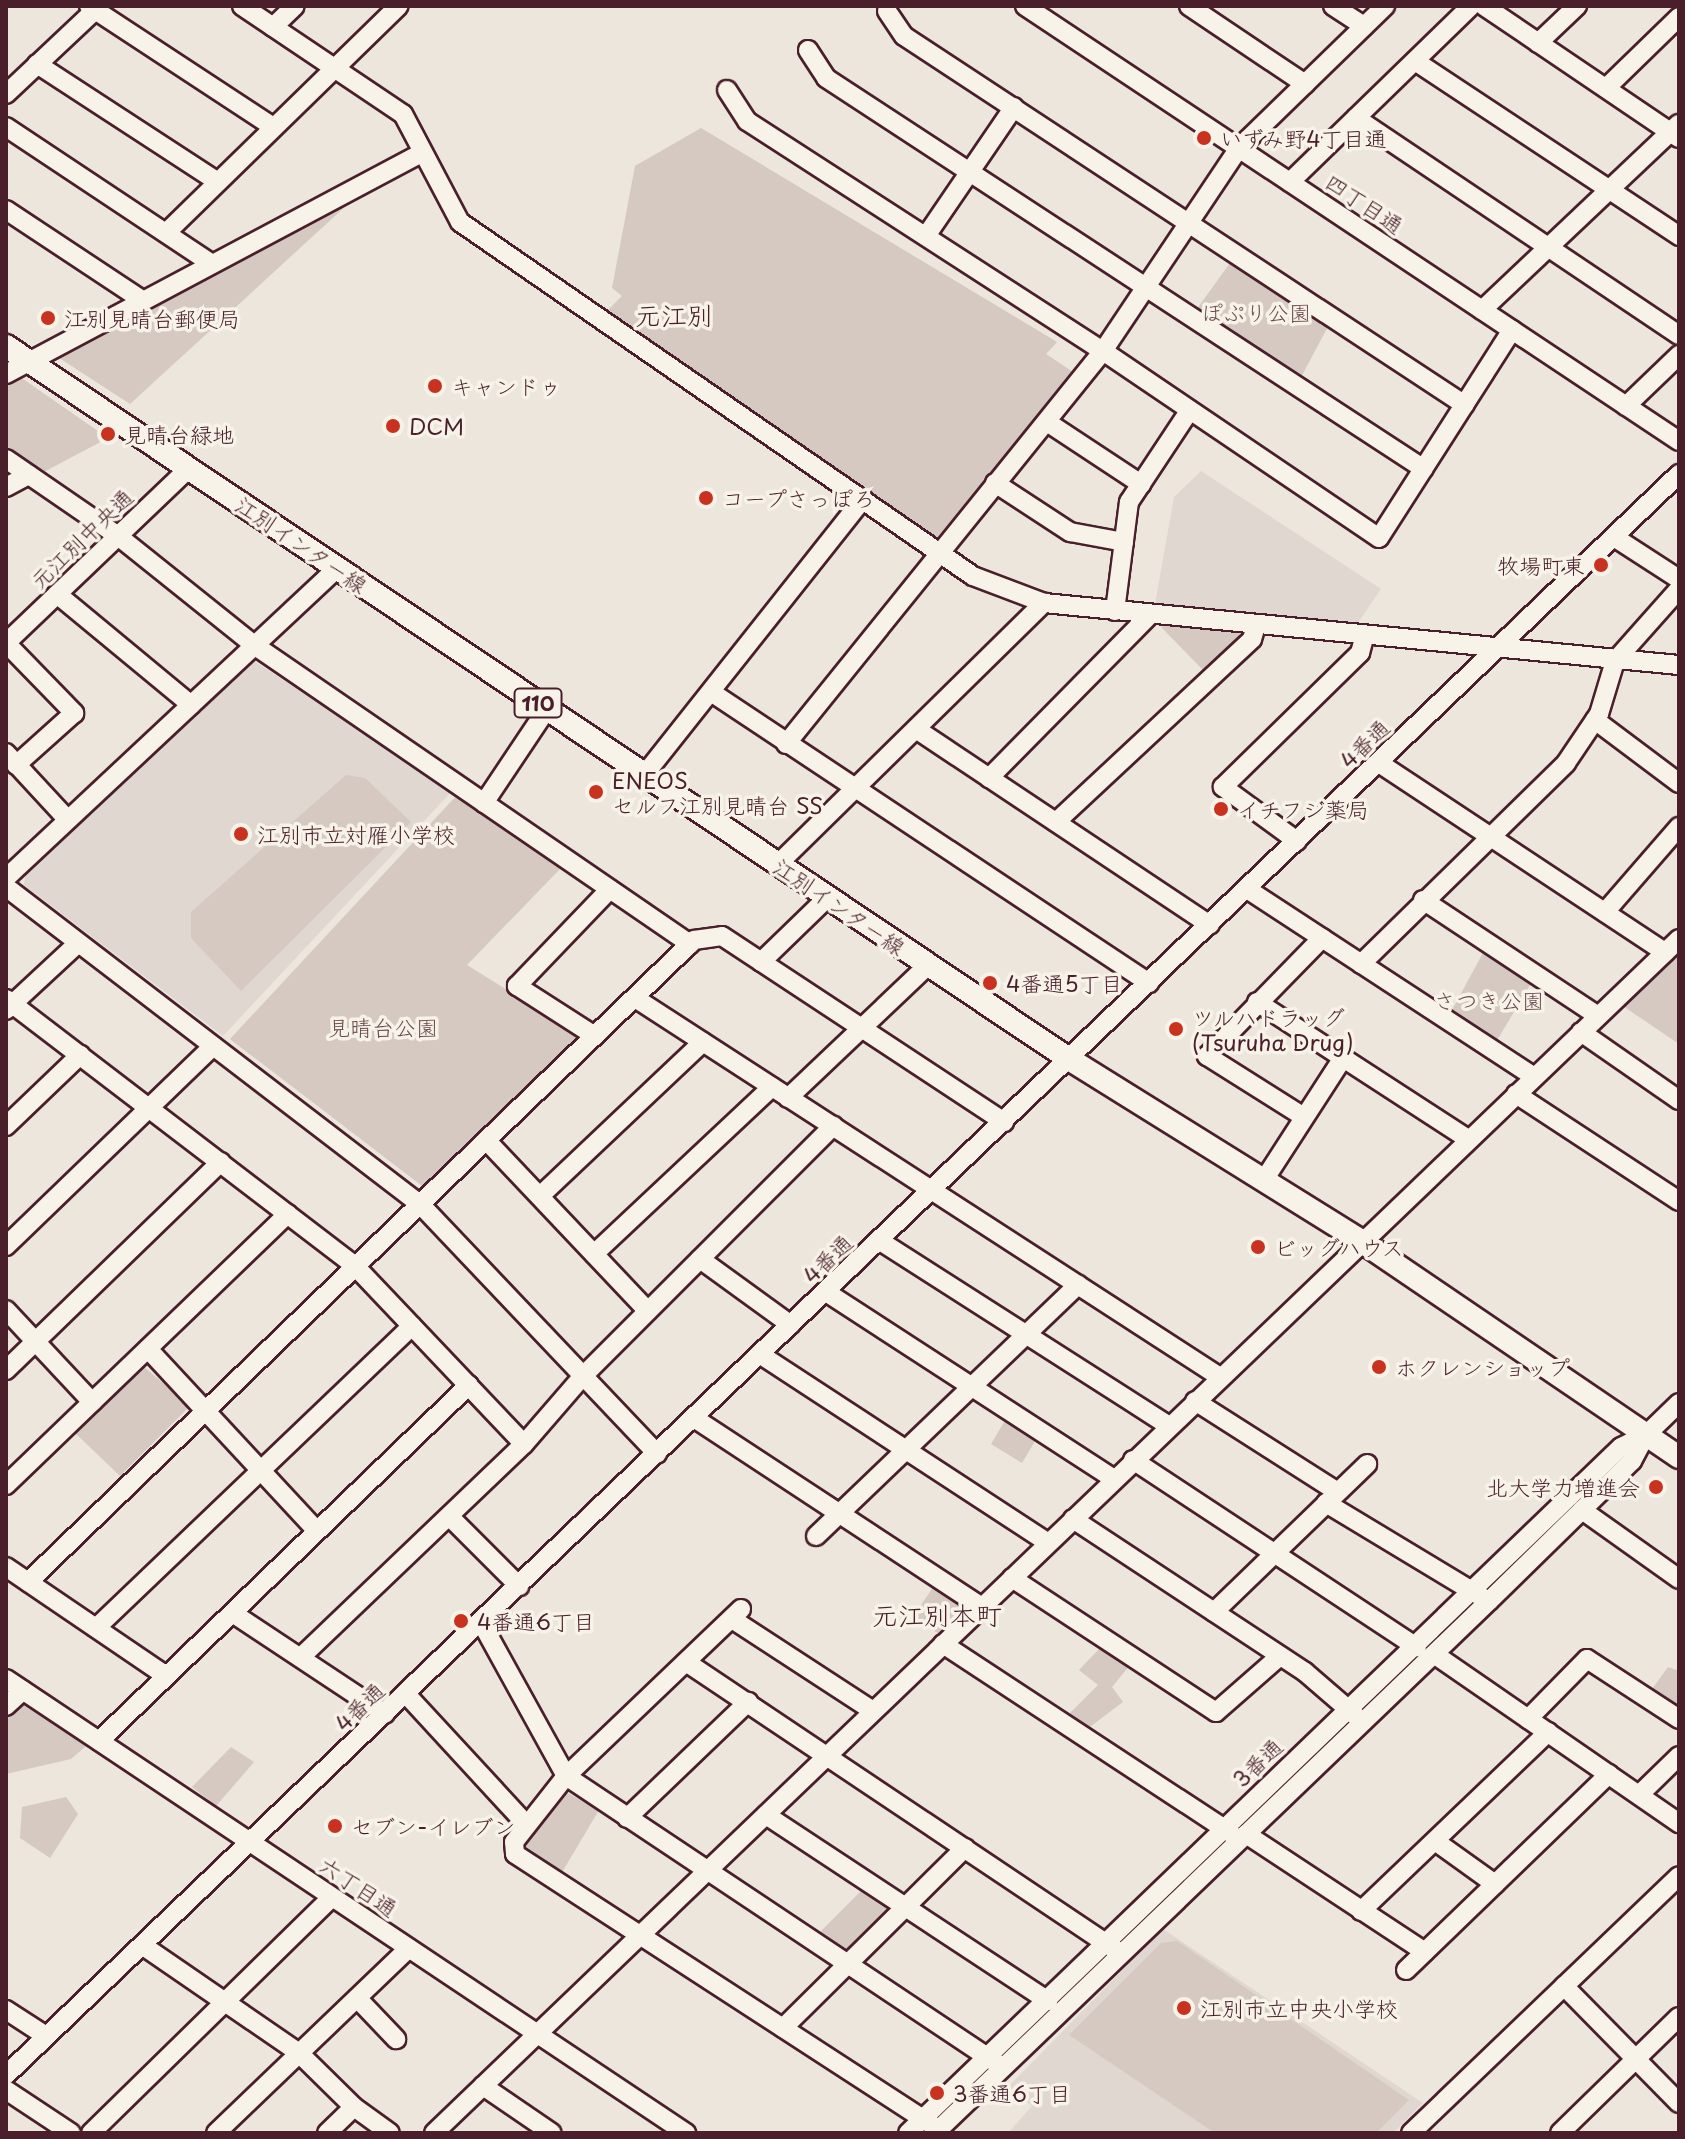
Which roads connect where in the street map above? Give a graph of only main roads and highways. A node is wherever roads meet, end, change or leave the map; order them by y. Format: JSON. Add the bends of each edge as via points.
{"nodes":[{"id":1,"x":6,"y":346,"type":"edge"},
{"id":2,"x":1679,"y":1457,"type":"edge"}],
"edges":[{"from":1,"to":2,"type":"main road","name":"江別インター線","number":"110","via":[[1069,1059],[1361,1241]]}]}
